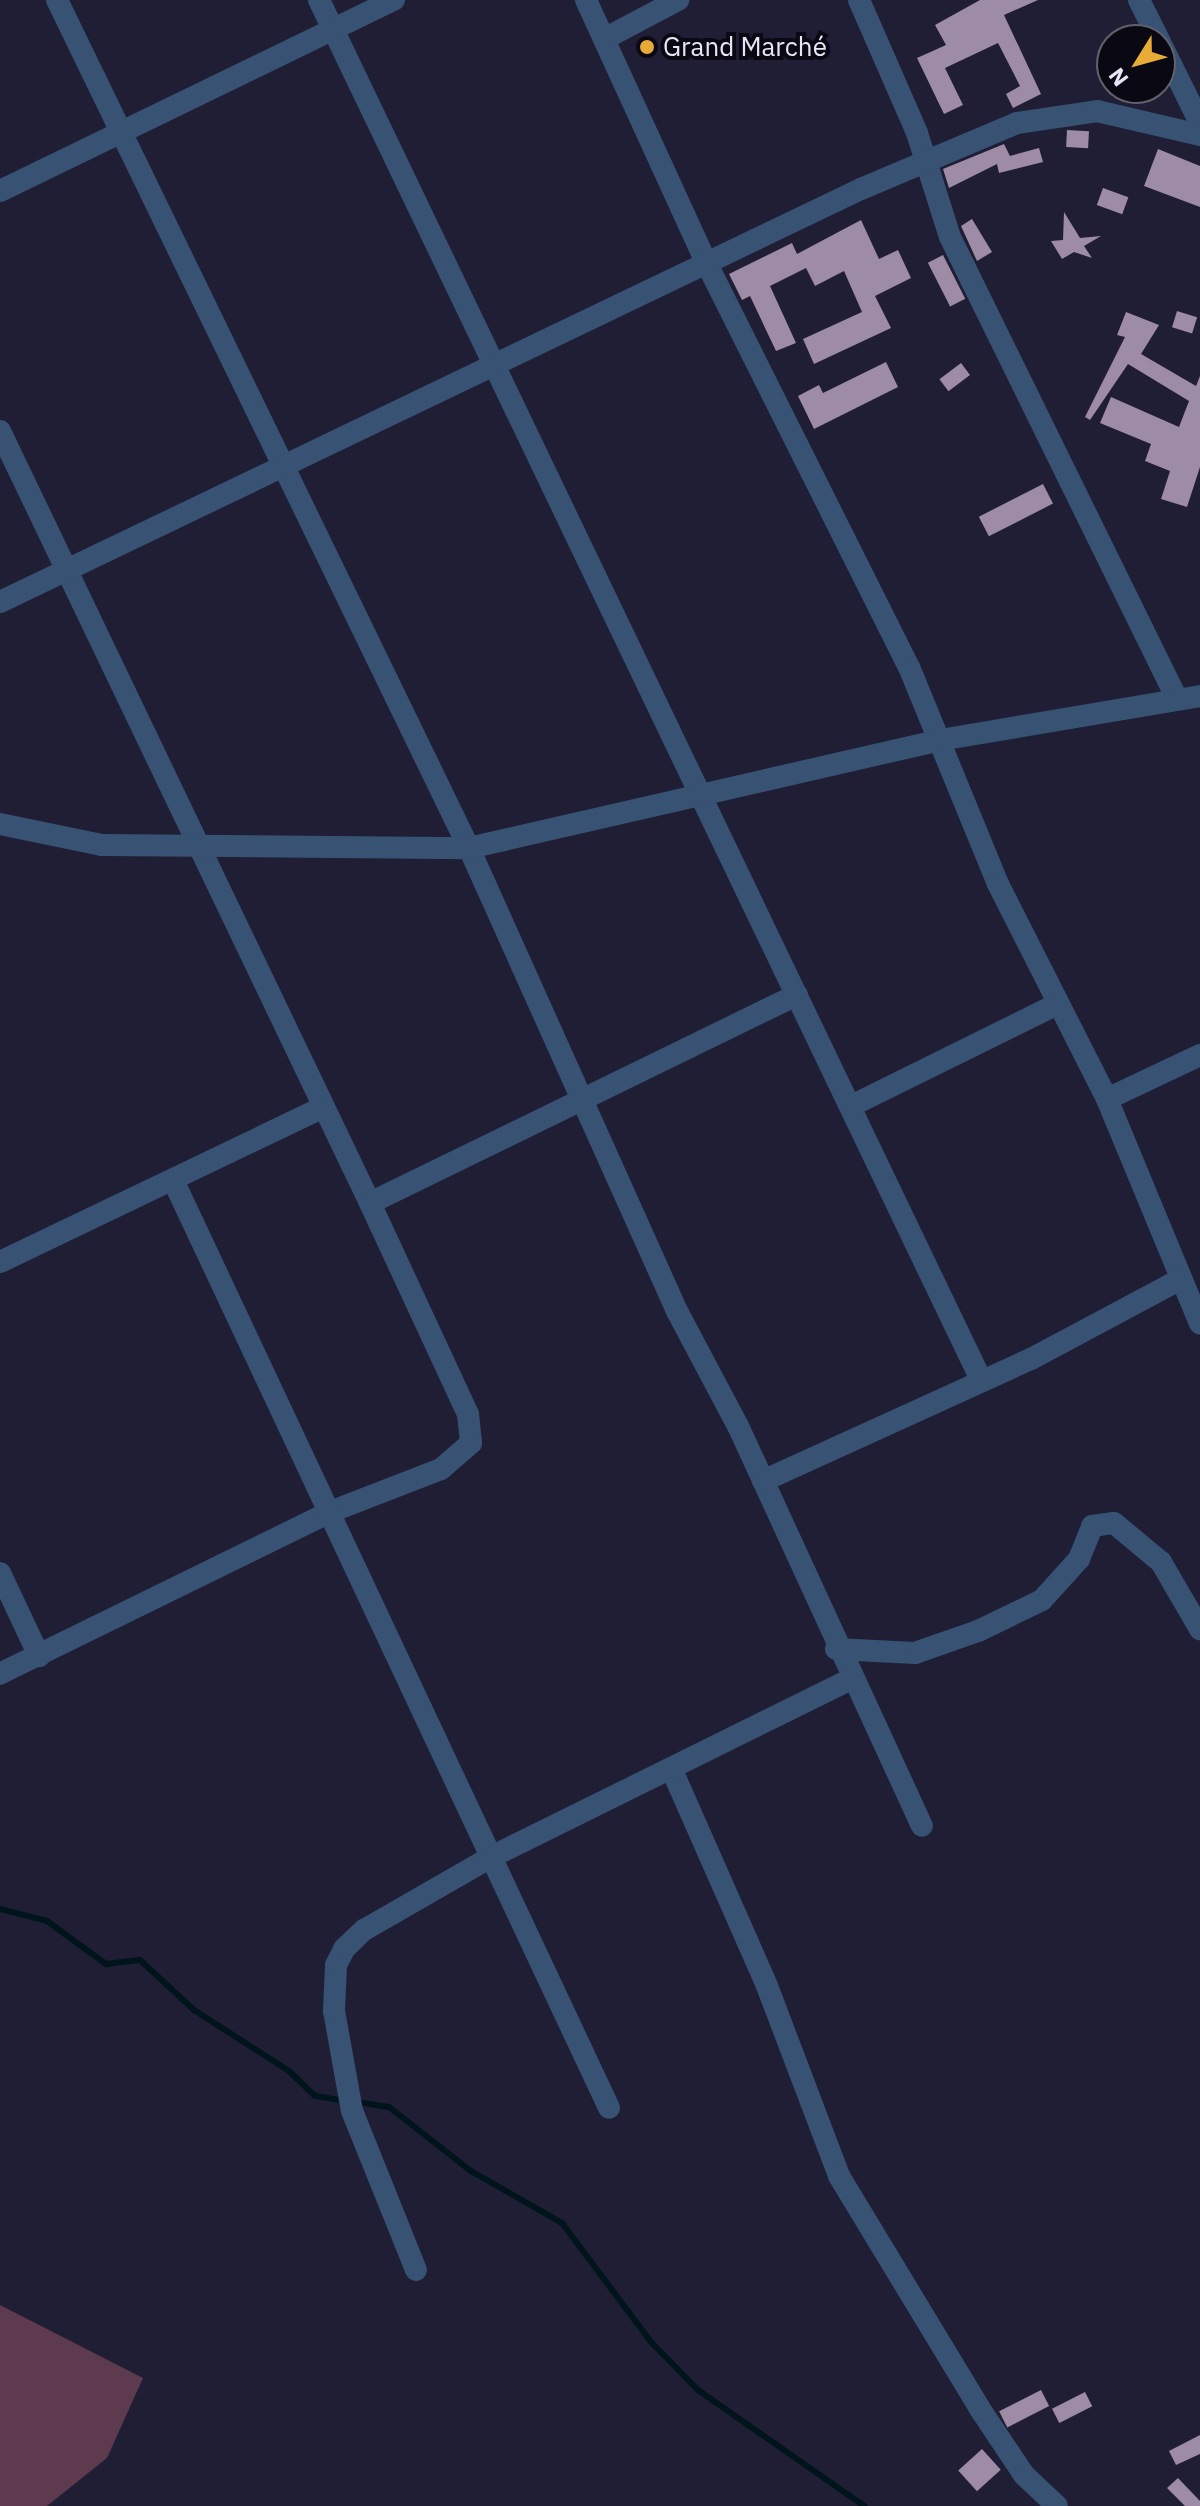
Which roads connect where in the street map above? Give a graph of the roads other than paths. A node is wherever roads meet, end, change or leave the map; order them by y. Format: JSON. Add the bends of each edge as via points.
{"nodes":[{"id":1,"x":57,"y":0,"type":"edge"},
{"id":2,"x":319,"y":0,"type":"edge"},
{"id":3,"x":394,"y":0,"type":"edge"},
{"id":4,"x":586,"y":0,"type":"edge"},
{"id":5,"x":678,"y":0,"type":"edge"},
{"id":6,"x":859,"y":0,"type":"edge"},
{"id":7,"x":1139,"y":0,"type":"edge"},
{"id":8,"x":1151,"y":24,"type":"edge"},
{"id":9,"x":334,"y":29,"type":"junction"},
{"id":10,"x":604,"y":39,"type":"junction"},
{"id":11,"x":1176,"y":74,"type":"edge"},
{"id":12,"x":1200,"y":123,"type":"edge"},
{"id":13,"x":120,"y":131,"type":"junction"},
{"id":14,"x":1200,"y":135,"type":"edge"},
{"id":15,"x":926,"y":163,"type":"junction"},
{"id":16,"x":0,"y":191,"type":"edge"},
{"id":17,"x":708,"y":266,"type":"junction"},
{"id":18,"x":495,"y":366,"type":"junction"},
{"id":19,"x":0,"y":431,"type":"edge"},
{"id":20,"x":284,"y":468,"type":"junction"},
{"id":21,"x":69,"y":568,"type":"junction"},
{"id":22,"x":0,"y":602,"type":"edge"},
{"id":23,"x":1200,"y":696,"type":"edge"},
{"id":24,"x":1176,"y":697,"type":"junction"},
{"id":25,"x":940,"y":740,"type":"junction"},
{"id":26,"x":700,"y":794,"type":"junction"},
{"id":27,"x":0,"y":824,"type":"edge"},
{"id":28,"x":469,"y":848,"type":"junction"},
{"id":29,"x":203,"y":849,"type":"junction"},
{"id":30,"x":797,"y":995,"type":"junction"},
{"id":31,"x":1055,"y":1005,"type":"junction"},
{"id":32,"x":1200,"y":1055,"type":"edge"},
{"id":33,"x":1107,"y":1099,"type":"junction"},
{"id":34,"x":583,"y":1103,"type":"junction"},
{"id":35,"x":851,"y":1106,"type":"junction"},
{"id":36,"x":322,"y":1108,"type":"junction"},
{"id":37,"x":173,"y":1180,"type":"junction"},
{"id":38,"x":370,"y":1203,"type":"junction"},
{"id":39,"x":0,"y":1262,"type":"edge"},
{"id":40,"x":1179,"y":1280,"type":"junction"},
{"id":41,"x":1200,"y":1324,"type":"edge"},
{"id":42,"x":981,"y":1380,"type":"junction"},
{"id":43,"x":763,"y":1481,"type":"junction"},
{"id":44,"x":330,"y":1512,"type":"junction"},
{"id":45,"x":0,"y":1573,"type":"edge"},
{"id":46,"x":1200,"y":1629,"type":"edge"},
{"id":47,"x":836,"y":1649,"type":"junction"},
{"id":48,"x":39,"y":1656,"type":"junction"},
{"id":49,"x":0,"y":1674,"type":"edge"},
{"id":50,"x":849,"y":1680,"type":"junction"},
{"id":51,"x":671,"y":1768,"type":"junction"},
{"id":52,"x":922,"y":1826,"type":"dead end"},
{"id":53,"x":489,"y":1858,"type":"junction"},
{"id":54,"x":609,"y":2108,"type":"dead end"},
{"id":55,"x":416,"y":2270,"type":"dead end"},
{"id":56,"x":1057,"y":2506,"type":"edge"}],
"edges":[{"from":1,"to":13,"type":"street"},
{"from":2,"to":9,"type":"street"},
{"from":3,"to":9,"type":"street"},
{"from":4,"to":10,"type":"street"},
{"from":5,"to":10,"type":"street"},
{"from":6,"to":15,"type":"street"},
{"from":7,"to":8,"type":"street"},
{"from":9,"to":13,"type":"street"},
{"from":9,"to":18,"type":"street"},
{"from":10,"to":17,"type":"street"},
{"from":11,"to":12,"type":"street"},
{"from":13,"to":16,"type":"street"},
{"from":13,"to":20,"type":"street"},
{"from":14,"to":15,"type":"street","via":[[1097,111],[1057,111]]},
{"from":15,"to":17,"type":"street"},
{"from":15,"to":24,"type":"street","via":[[950,237]]},
{"from":17,"to":18,"type":"street"},
{"from":17,"to":25,"type":"street"},
{"from":18,"to":20,"type":"street"},
{"from":18,"to":26,"type":"street"},
{"from":19,"to":21,"type":"street"},
{"from":20,"to":21,"type":"street"},
{"from":20,"to":28,"type":"street"},
{"from":21,"to":22,"type":"street"},
{"from":21,"to":29,"type":"street"},
{"from":23,"to":24,"type":"street"},
{"from":24,"to":25,"type":"street"},
{"from":25,"to":26,"type":"street"},
{"from":25,"to":31,"type":"street"},
{"from":26,"to":28,"type":"street"},
{"from":26,"to":30,"type":"street"},
{"from":27,"to":29,"type":"street","via":[[102,845]]},
{"from":28,"to":29,"type":"street"},
{"from":28,"to":34,"type":"street"},
{"from":29,"to":36,"type":"street"},
{"from":30,"to":34,"type":"street"},
{"from":30,"to":35,"type":"street"},
{"from":31,"to":33,"type":"street"},
{"from":31,"to":35,"type":"street"},
{"from":32,"to":33,"type":"street"},
{"from":33,"to":40,"type":"street"},
{"from":34,"to":38,"type":"street"},
{"from":34,"to":43,"type":"street"},
{"from":35,"to":42,"type":"street"},
{"from":36,"to":37,"type":"street"},
{"from":36,"to":38,"type":"street"},
{"from":37,"to":39,"type":"street"},
{"from":37,"to":44,"type":"street"},
{"from":38,"to":44,"type":"street","via":[[468,1414],[471,1443],[441,1469]]},
{"from":40,"to":41,"type":"street"},
{"from":40,"to":42,"type":"street"},
{"from":42,"to":43,"type":"street"},
{"from":43,"to":47,"type":"street"},
{"from":44,"to":48,"type":"street"},
{"from":44,"to":53,"type":"street"},
{"from":45,"to":48,"type":"street"},
{"from":46,"to":47,"type":"street","via":[[1161,1562],[1114,1523],[1092,1526],[1079,1559],[1042,1600],[978,1631],[915,1653]]},
{"from":47,"to":50,"type":"street"},
{"from":48,"to":49,"type":"street"},
{"from":50,"to":51,"type":"street"},
{"from":50,"to":52,"type":"street"},
{"from":51,"to":53,"type":"street"},
{"from":51,"to":56,"type":"street","via":[[767,1986],[839,2176],[988,2421]]},
{"from":53,"to":54,"type":"street"},
{"from":53,"to":55,"type":"street","via":[[364,1930],[336,1965],[335,2027],[352,2111]]}]}
